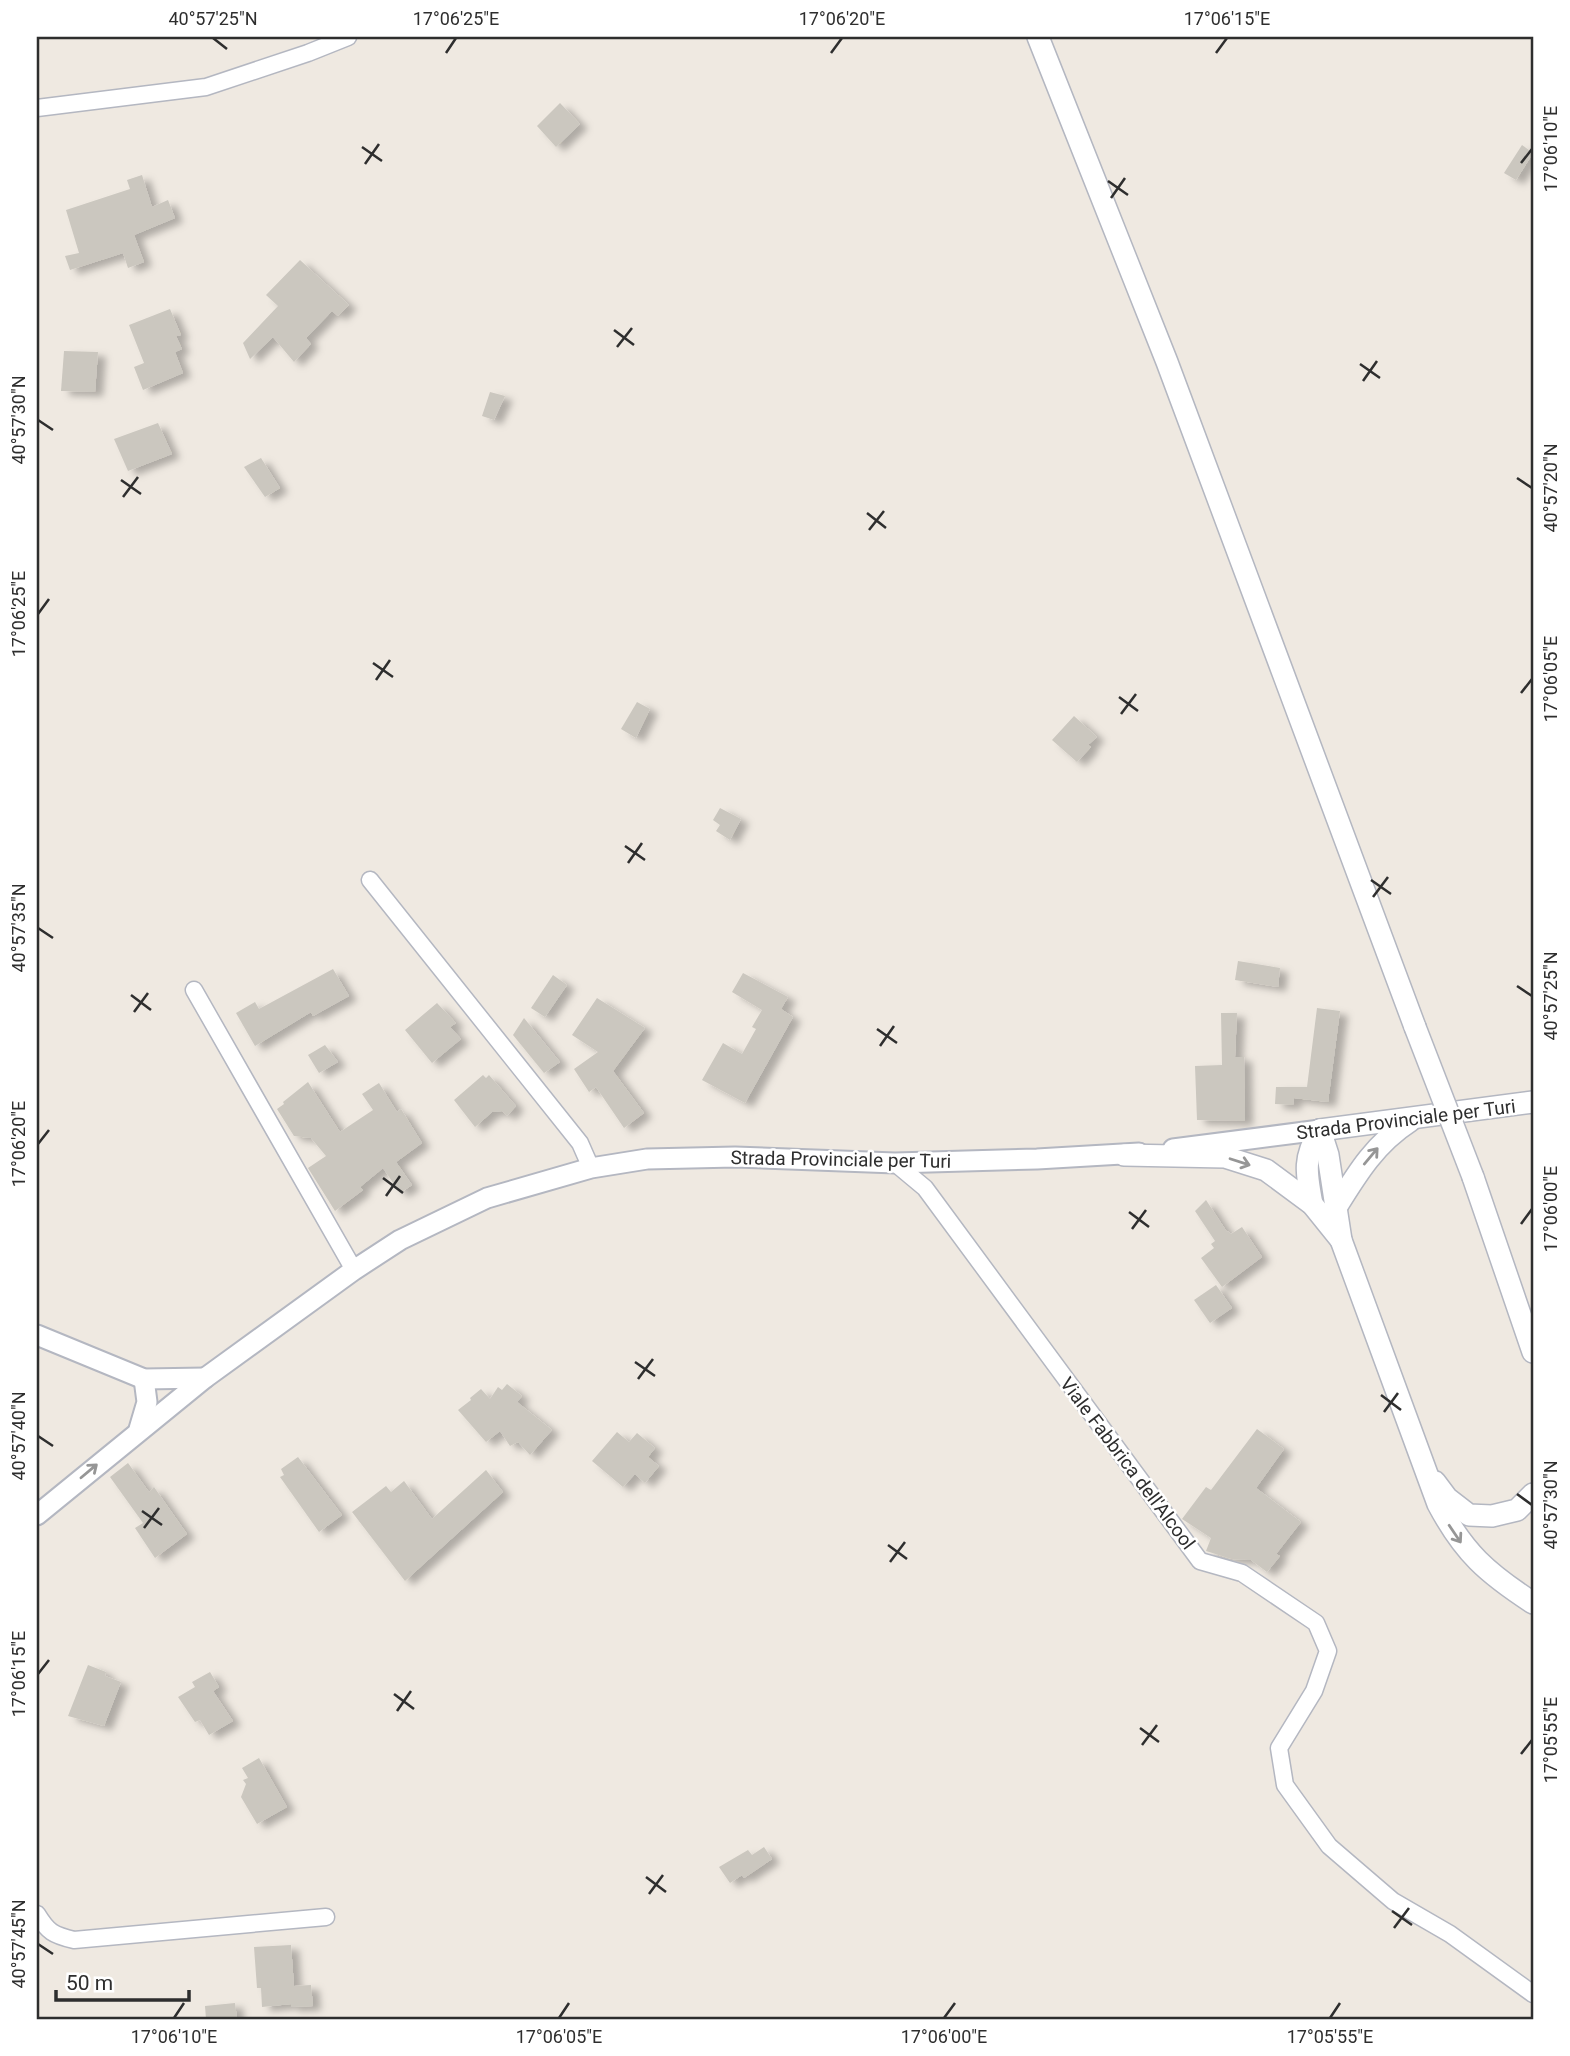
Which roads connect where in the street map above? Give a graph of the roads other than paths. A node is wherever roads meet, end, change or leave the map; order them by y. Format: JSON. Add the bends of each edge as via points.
{"nodes":[{"id":1,"x":348,"y":37,"type":"edge"},
{"id":2,"x":1038,"y":37,"type":"edge"},
{"id":3,"x":37,"y":108,"type":"edge"},
{"id":4,"x":370,"y":880,"type":"dead end"},
{"id":5,"x":194,"y":990,"type":"dead end"},
{"id":6,"x":1533,"y":1102,"type":"edge"},
{"id":7,"x":1438,"y":1114,"type":"junction"},
{"id":8,"x":1533,"y":1116,"type":"edge"},
{"id":9,"x":1416,"y":1117,"type":"junction"},
{"id":10,"x":1320,"y":1130,"type":"junction"},
{"id":11,"x":1124,"y":1156,"type":"junction"},
{"id":12,"x":895,"y":1163,"type":"junction"},
{"id":13,"x":591,"y":1168,"type":"junction"},
{"id":14,"x":1311,"y":1204,"type":"junction"},
{"id":15,"x":1337,"y":1206,"type":"junction"},
{"id":16,"x":1341,"y":1240,"type":"junction"},
{"id":17,"x":354,"y":1270,"type":"junction"},
{"id":18,"x":37,"y":1335,"type":"edge"},
{"id":19,"x":1529,"y":1336,"type":"edge"},
{"id":20,"x":1533,"y":1352,"type":"edge"},
{"id":21,"x":1533,"y":1367,"type":"edge"},
{"id":22,"x":144,"y":1378,"type":"junction"},
{"id":23,"x":205,"y":1378,"type":"junction"},
{"id":24,"x":139,"y":1429,"type":"junction"},
{"id":25,"x":1428,"y":1472,"type":"junction"},
{"id":26,"x":1533,"y":1494,"type":"edge"},
{"id":27,"x":37,"y":1515,"type":"edge"},
{"id":28,"x":1533,"y":1603,"type":"edge"},
{"id":29,"x":37,"y":1914,"type":"edge"},
{"id":30,"x":326,"y":1917,"type":"dead end"},
{"id":31,"x":1533,"y":1994,"type":"edge"}],
"edges":[{"from":1,"to":3,"type":"street","via":[[206,87]]},
{"from":2,"to":19,"type":"main road","bridge":true,"via":[[1167,362]]},
{"from":4,"to":13,"type":"street","via":[[580,1143]]},
{"from":5,"to":17,"type":"street"},
{"from":6,"to":7,"type":"main road","name":"Strada Provinciale per Turi"},
{"from":7,"to":8,"type":"main road"},
{"from":7,"to":9,"type":"main road","name":"Strada Provinciale per Turi"},
{"from":9,"to":10,"type":"main road","name":"Strada Provinciale per Turi"},
{"from":15,"to":9,"type":"main road","one_way":true,"via":[[1388,1135]]},
{"from":10,"to":11,"type":"street","name":"Strada Provinciale per Turi"},
{"from":10,"to":14,"type":"main road","via":[[1306,1164]]},
{"from":10,"to":15,"type":"main road"},
{"from":11,"to":12,"type":"street","name":"Strada Provinciale per Turi"},
{"from":11,"to":14,"type":"main road","one_way":true,"via":[[1225,1157],[1266,1170]]},
{"from":12,"to":13,"type":"street","name":"Strada Provinciale per Turi","via":[[735,1157],[647,1159]]},
{"from":12,"to":31,"type":"street","name":"Viale Fabbrica dell'Alcool","via":[[925,1188],[1200,1560],[1242,1573],[1316,1623],[1328,1651],[1314,1691],[1279,1748],[1285,1785],[1329,1846],[1393,1901],[1450,1934]]},
{"from":13,"to":17,"type":"street","name":"Strada Provinciale per Turi","via":[[487,1198],[400,1240]]},
{"from":14,"to":16,"type":"main road"},
{"from":15,"to":16,"type":"main road"},
{"from":16,"to":25,"type":"main road"},
{"from":17,"to":23,"type":"street","name":"Strada Provinciale per Turi"},
{"from":18,"to":22,"type":"street"},
{"from":19,"to":20,"type":"main road"},
{"from":19,"to":21,"type":"main road"},
{"from":22,"to":23,"type":"street"},
{"from":22,"to":24,"type":"street","via":[[147,1402]]},
{"from":23,"to":24,"type":"street","name":"Strada Provinciale per Turi"},
{"from":27,"to":24,"type":"street","name":"Strada Provinciale per Turi","one_way":true},
{"from":25,"to":26,"type":"main road","via":[[1447,1498],[1469,1515],[1517,1510]]},
{"from":25,"to":28,"type":"main road","one_way":true,"via":[[1438,1504],[1469,1554]]},
{"from":29,"to":30,"type":"street","via":[[45,1929],[74,1940]]}]}
